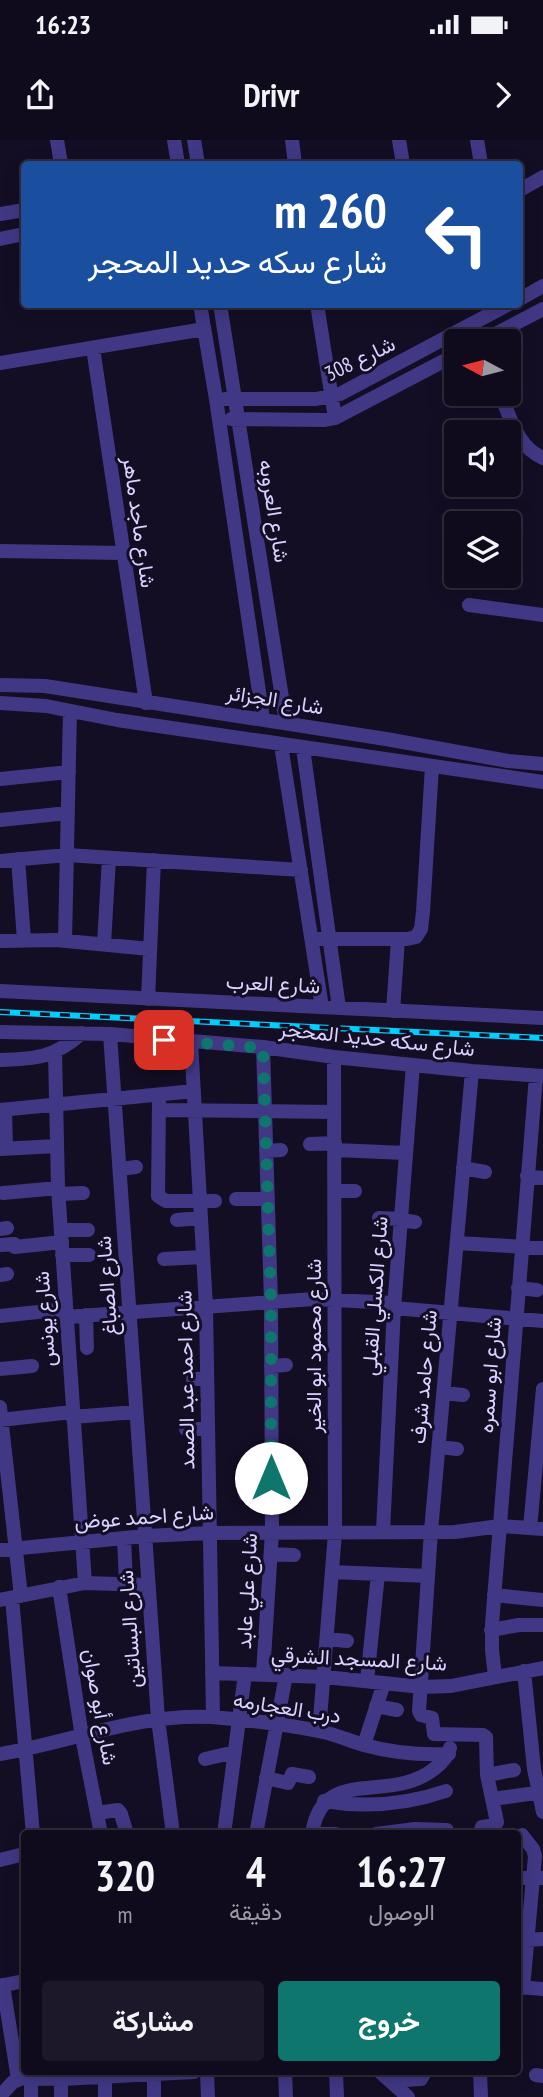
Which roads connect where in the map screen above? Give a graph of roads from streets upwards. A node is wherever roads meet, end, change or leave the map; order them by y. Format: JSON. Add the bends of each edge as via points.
{"nodes":[{"id":1,"x":57,"y":140,"type":"edge"},
{"id":2,"x":174,"y":140,"type":"edge"},
{"id":3,"x":194,"y":140,"type":"edge"},
{"id":4,"x":292,"y":140,"type":"edge"},
{"id":5,"x":399,"y":140,"type":"edge"},
{"id":6,"x":477,"y":140,"type":"edge"},
{"id":7,"x":60,"y":161,"type":"edge"},
{"id":8,"x":178,"y":161,"type":"edge"},
{"id":9,"x":198,"y":161,"type":"edge"},
{"id":10,"x":295,"y":161,"type":"edge"},
{"id":11,"x":402,"y":161,"type":"edge"},
{"id":12,"x":480,"y":161,"type":"edge"},
{"id":13,"x":543,"y":177,"type":"edge"},
{"id":14,"x":523,"y":188,"type":"edge"},
{"id":15,"x":21,"y":210,"type":"edge"},
{"id":16,"x":0,"y":214,"type":"edge"},
{"id":17,"x":21,"y":235,"type":"edge"},
{"id":18,"x":0,"y":239,"type":"edge"},
{"id":19,"x":543,"y":286,"type":"edge"},
{"id":20,"x":523,"y":297,"type":"edge"},
{"id":21,"x":201,"y":308,"type":"edge"},
{"id":22,"x":221,"y":308,"type":"edge"},
{"id":23,"x":318,"y":308,"type":"edge"},
{"id":24,"x":502,"y":308,"type":"edge"},
{"id":25,"x":537,"y":312,"type":"edge"},
{"id":26,"x":468,"y":327,"type":"joint"},
{"id":27,"x":503,"y":329,"type":"edge"},
{"id":28,"x":204,"y":330,"type":"junction"},
{"id":29,"x":93,"y":348,"type":"junction"},
{"id":30,"x":444,"y":361,"type":"edge"},
{"id":31,"x":0,"y":363,"type":"edge"},
{"id":32,"x":332,"y":397,"type":"junction"},
{"id":33,"x":235,"y":398,"type":"junction"},
{"id":34,"x":216,"y":399,"type":"junction"},
{"id":35,"x":506,"y":406,"type":"edge"},
{"id":36,"x":335,"y":418,"type":"junction"},
{"id":37,"x":219,"y":419,"type":"junction"},
{"id":38,"x":238,"y":419,"type":"junction"},
{"id":39,"x":543,"y":458,"type":"edge"},
{"id":40,"x":0,"y":551,"type":"edge"},
{"id":41,"x":122,"y":553,"type":"junction"},
{"id":42,"x":469,"y":605,"type":"dead end"},
{"id":43,"x":543,"y":615,"type":"edge"},
{"id":44,"x":0,"y":685,"type":"edge"},
{"id":45,"x":92,"y":694,"type":"junction"},
{"id":46,"x":118,"y":699,"type":"junction"},
{"id":47,"x":0,"y":703,"type":"edge"},
{"id":48,"x":146,"y":703,"type":"junction"},
{"id":49,"x":70,"y":711,"type":"junction"},
{"id":50,"x":96,"y":716,"type":"junction"},
{"id":51,"x":263,"y":719,"type":"junction"},
{"id":52,"x":117,"y":720,"type":"junction"},
{"id":53,"x":286,"y":723,"type":"junction"},
{"id":54,"x":281,"y":745,"type":"junction"},
{"id":55,"x":303,"y":748,"type":"junction"},
{"id":56,"x":543,"y":764,"type":"edge"},
{"id":57,"x":432,"y":766,"type":"junction"},
{"id":58,"x":69,"y":772,"type":"junction"},
{"id":59,"x":0,"y":779,"type":"edge"},
{"id":60,"x":543,"y":782,"type":"edge"},
{"id":61,"x":68,"y":813,"type":"junction"},
{"id":62,"x":0,"y":820,"type":"edge"},
{"id":63,"x":67,"y":855,"type":"junction"},
{"id":64,"x":109,"y":858,"type":"junction"},
{"id":65,"x":18,"y":859,"type":"junction"},
{"id":66,"x":154,"y":860,"type":"junction"},
{"id":67,"x":0,"y":861,"type":"edge"},
{"id":68,"x":301,"y":870,"type":"junction"},
{"id":69,"x":312,"y":939,"type":"junction"},
{"id":70,"x":331,"y":939,"type":"junction"},
{"id":71,"x":398,"y":939,"type":"junction"},
{"id":72,"x":24,"y":940,"type":"junction"},
{"id":73,"x":65,"y":940,"type":"junction"},
{"id":74,"x":0,"y":941,"type":"edge"},
{"id":75,"x":104,"y":944,"type":"junction"},
{"id":76,"x":150,"y":949,"type":"junction"},
{"id":77,"x":0,"y":992,"type":"edge"},
{"id":78,"x":148,"y":999,"type":"junction"},
{"id":79,"x":322,"y":1007,"type":"junction"},
{"id":80,"x":340,"y":1008,"type":"junction"},
{"id":81,"x":393,"y":1011,"type":"junction"},
{"id":82,"x":543,"y":1018,"type":"edge"},
{"id":83,"x":0,"y":1032,"type":"edge"},
{"id":84,"x":82,"y":1033,"type":"junction"},
{"id":85,"x":110,"y":1034,"type":"junction"},
{"id":86,"x":191,"y":1042,"type":"junction"},
{"id":87,"x":263,"y":1048,"type":"junction"},
{"id":88,"x":55,"y":1052,"type":"junction"},
{"id":89,"x":334,"y":1057,"type":"junction"},
{"id":90,"x":0,"y":1060,"type":"edge"},
{"id":91,"x":413,"y":1065,"type":"junction"},
{"id":92,"x":472,"y":1071,"type":"junction"},
{"id":93,"x":539,"y":1076,"type":"edge"},
{"id":94,"x":194,"y":1091,"type":"junction"},
{"id":95,"x":115,"y":1099,"type":"junction"},
{"id":96,"x":159,"y":1103,"type":"junction"},
{"id":97,"x":55,"y":1106,"type":"junction"},
{"id":98,"x":2,"y":1110,"type":"edge"},
{"id":99,"x":195,"y":1110,"type":"junction"},
{"id":100,"x":264,"y":1110,"type":"junction"},
{"id":101,"x":334,"y":1112,"type":"junction"},
{"id":102,"x":310,"y":1144,"type":"dead end"},
{"id":103,"x":57,"y":1146,"type":"junction"},
{"id":104,"x":335,"y":1146,"type":"junction"},
{"id":105,"x":3,"y":1149,"type":"edge"},
{"id":106,"x":406,"y":1153,"type":"junction"},
{"id":107,"x":136,"y":1167,"type":"dead end"},
{"id":108,"x":463,"y":1168,"type":"junction"},
{"id":109,"x":120,"y":1169,"type":"junction"},
{"id":110,"x":485,"y":1172,"type":"dead end"},
{"id":111,"x":527,"y":1176,"type":"junction"},
{"id":112,"x":543,"y":1178,"type":"edge"},
{"id":113,"x":58,"y":1191,"type":"junction"},
{"id":114,"x":335,"y":1191,"type":"junction"},
{"id":115,"x":355,"y":1191,"type":"dead end"},
{"id":116,"x":4,"y":1193,"type":"dead end"},
{"id":117,"x":83,"y":1193,"type":"dead end"},
{"id":118,"x":272,"y":1193,"type":"junction"},
{"id":119,"x":236,"y":1199,"type":"dead end"},
{"id":120,"x":200,"y":1200,"type":"junction"},
{"id":121,"x":215,"y":1201,"type":"dead end"},
{"id":122,"x":201,"y":1218,"type":"junction"},
{"id":123,"x":379,"y":1218,"type":"dead end"},
{"id":124,"x":177,"y":1220,"type":"dead end"},
{"id":125,"x":406,"y":1220,"type":"junction"},
{"id":126,"x":88,"y":1230,"type":"dead end"},
{"id":127,"x":62,"y":1242,"type":"junction"},
{"id":128,"x":457,"y":1243,"type":"junction"},
{"id":129,"x":0,"y":1245,"type":"edge"},
{"id":130,"x":521,"y":1246,"type":"junction"},
{"id":131,"x":543,"y":1248,"type":"edge"},
{"id":132,"x":89,"y":1255,"type":"dead end"},
{"id":133,"x":203,"y":1256,"type":"junction"},
{"id":134,"x":164,"y":1259,"type":"dead end"},
{"id":135,"x":518,"y":1288,"type":"junction"},
{"id":136,"x":537,"y":1290,"type":"dead end"},
{"id":137,"x":335,"y":1299,"type":"junction"},
{"id":138,"x":271,"y":1302,"type":"junction"},
{"id":139,"x":394,"y":1306,"type":"junction"},
{"id":140,"x":206,"y":1307,"type":"junction"},
{"id":141,"x":130,"y":1312,"type":"junction"},
{"id":142,"x":66,"y":1313,"type":"junction"},
{"id":143,"x":450,"y":1313,"type":"junction"},
{"id":144,"x":86,"y":1315,"type":"junction"},
{"id":145,"x":0,"y":1316,"type":"edge"},
{"id":146,"x":515,"y":1319,"type":"junction"},
{"id":147,"x":543,"y":1321,"type":"edge"},
{"id":148,"x":87,"y":1348,"type":"dead end"},
{"id":149,"x":286,"y":1365,"type":"dead end"},
{"id":150,"x":32,"y":1366,"type":"dead end"},
{"id":151,"x":271,"y":1366,"type":"junction"},
{"id":152,"x":0,"y":1369,"type":"edge"},
{"id":153,"x":543,"y":1389,"type":"edge"},
{"id":154,"x":444,"y":1393,"type":"junction"},
{"id":155,"x":463,"y":1395,"type":"dead end"},
{"id":156,"x":136,"y":1412,"type":"junction"},
{"id":157,"x":72,"y":1414,"type":"junction"},
{"id":158,"x":1,"y":1416,"type":"edge"},
{"id":159,"x":208,"y":1429,"type":"junction"},
{"id":160,"x":186,"y":1430,"type":"dead end"},
{"id":161,"x":439,"y":1447,"type":"junction"},
{"id":162,"x":457,"y":1449,"type":"dead end"},
{"id":163,"x":2,"y":1451,"type":"edge"},
{"id":164,"x":247,"y":1486,"type":"dead end"},
{"id":165,"x":271,"y":1486,"type":"junction"},
{"id":166,"x":500,"y":1526,"type":"junction"},
{"id":167,"x":537,"y":1529,"type":"edge"},
{"id":168,"x":383,"y":1531,"type":"junction"},
{"id":169,"x":431,"y":1531,"type":"junction"},
{"id":170,"x":272,"y":1532,"type":"junction"},
{"id":171,"x":297,"y":1532,"type":"junction"},
{"id":172,"x":210,"y":1533,"type":"junction"},
{"id":173,"x":335,"y":1533,"type":"junction"},
{"id":174,"x":145,"y":1536,"type":"junction"},
{"id":175,"x":124,"y":1538,"type":"junction"},
{"id":176,"x":82,"y":1542,"type":"junction"},
{"id":177,"x":16,"y":1549,"type":"junction"},
{"id":178,"x":0,"y":1550,"type":"edge"},
{"id":179,"x":271,"y":1554,"type":"junction"},
{"id":180,"x":332,"y":1572,"type":"junction"},
{"id":181,"x":378,"y":1574,"type":"junction"},
{"id":182,"x":428,"y":1576,"type":"junction"},
{"id":183,"x":85,"y":1583,"type":"junction"},
{"id":184,"x":126,"y":1584,"type":"junction"},
{"id":185,"x":59,"y":1587,"type":"junction"},
{"id":186,"x":153,"y":1588,"type":"junction"},
{"id":187,"x":494,"y":1595,"type":"junction"},
{"id":188,"x":11,"y":1598,"type":"edge"},
{"id":189,"x":543,"y":1600,"type":"edge"},
{"id":190,"x":543,"y":1625,"type":"edge"},
{"id":191,"x":491,"y":1630,"type":"junction"},
{"id":192,"x":328,"y":1639,"type":"junction"},
{"id":193,"x":347,"y":1641,"type":"dead end"},
{"id":194,"x":543,"y":1668,"type":"edge"},
{"id":195,"x":524,"y":1671,"type":"junction"},
{"id":196,"x":212,"y":1673,"type":"junction"},
{"id":197,"x":245,"y":1674,"type":"junction"},
{"id":198,"x":263,"y":1674,"type":"junction"},
{"id":199,"x":286,"y":1675,"type":"junction"},
{"id":200,"x":325,"y":1677,"type":"junction"},
{"id":201,"x":495,"y":1677,"type":"junction"},
{"id":202,"x":367,"y":1681,"type":"junction"},
{"id":203,"x":384,"y":1683,"type":"junction"},
{"id":204,"x":422,"y":1687,"type":"junction"},
{"id":205,"x":376,"y":1706,"type":"junction"},
{"id":206,"x":397,"y":1710,"type":"dead end"},
{"id":207,"x":213,"y":1717,"type":"junction"},
{"id":208,"x":158,"y":1719,"type":"junction"},
{"id":209,"x":239,"y":1721,"type":"junction"},
{"id":210,"x":276,"y":1725,"type":"junction"},
{"id":211,"x":319,"y":1731,"type":"junction"},
{"id":212,"x":451,"y":1735,"type":"junction"},
{"id":213,"x":82,"y":1737,"type":"junction"},
{"id":214,"x":364,"y":1745,"type":"junction"},
{"id":215,"x":537,"y":1746,"type":"edge"},
{"id":216,"x":26,"y":1749,"type":"junction"},
{"id":217,"x":235,"y":1752,"type":"junction"},
{"id":218,"x":0,"y":1754,"type":"edge"},
{"id":219,"x":449,"y":1754,"type":"junction"},
{"id":220,"x":205,"y":1759,"type":"dead end"},
{"id":221,"x":514,"y":1770,"type":"dead end"},
{"id":222,"x":487,"y":1775,"type":"junction"},
{"id":223,"x":309,"y":1777,"type":"dead end"},
{"id":224,"x":266,"y":1778,"type":"junction"},
{"id":225,"x":446,"y":1791,"type":"dead end"},
{"id":226,"x":540,"y":1793,"type":"edge"},
{"id":227,"x":493,"y":1799,"type":"junction"},
{"id":228,"x":324,"y":1801,"type":"junction"},
{"id":229,"x":543,"y":1812,"type":"edge"},
{"id":230,"x":97,"y":1813,"type":"junction"},
{"id":231,"x":447,"y":1829,"type":"dead end"},
{"id":232,"x":33,"y":1830,"type":"edge"},
{"id":233,"x":100,"y":1830,"type":"edge"},
{"id":234,"x":126,"y":1830,"type":"edge"},
{"id":235,"x":172,"y":1830,"type":"edge"},
{"id":236,"x":225,"y":1830,"type":"edge"},
{"id":237,"x":258,"y":1830,"type":"edge"},
{"id":238,"x":313,"y":1830,"type":"edge"},
{"id":239,"x":407,"y":1830,"type":"edge"},
{"id":240,"x":481,"y":1830,"type":"edge"},
{"id":241,"x":522,"y":1835,"type":"dead end"},
{"id":242,"x":21,"y":1855,"type":"edge"},
{"id":243,"x":0,"y":1860,"type":"edge"},
{"id":244,"x":538,"y":1878,"type":"edge"},
{"id":245,"x":543,"y":1939,"type":"edge"},
{"id":246,"x":527,"y":1940,"type":"junction"},
{"id":247,"x":521,"y":1980,"type":"edge"},
{"id":248,"x":21,"y":1982,"type":"edge"},
{"id":249,"x":1,"y":1986,"type":"edge"},
{"id":250,"x":521,"y":1987,"type":"edge"},
{"id":251,"x":543,"y":1989,"type":"edge"},
{"id":252,"x":5,"y":2031,"type":"edge"},
{"id":253,"x":21,"y":2071,"type":"edge"},
{"id":254,"x":23,"y":2075,"type":"edge"},
{"id":255,"x":108,"y":2075,"type":"edge"},
{"id":256,"x":154,"y":2075,"type":"edge"},
{"id":257,"x":208,"y":2075,"type":"edge"},
{"id":258,"x":285,"y":2075,"type":"edge"},
{"id":259,"x":336,"y":2075,"type":"edge"},
{"id":260,"x":423,"y":2075,"type":"edge"},
{"id":261,"x":480,"y":2075,"type":"edge"},
{"id":262,"x":385,"y":2077,"type":"edge"},
{"id":263,"x":24,"y":2078,"type":"junction"},
{"id":264,"x":61,"y":2079,"type":"junction"},
{"id":265,"x":0,"y":2096,"type":"edge"},
{"id":266,"x":31,"y":2097,"type":"edge"},
{"id":267,"x":61,"y":2097,"type":"edge"},
{"id":268,"x":105,"y":2097,"type":"edge"},
{"id":269,"x":154,"y":2097,"type":"edge"},
{"id":270,"x":208,"y":2097,"type":"edge"},
{"id":271,"x":286,"y":2097,"type":"edge"},
{"id":272,"x":337,"y":2097,"type":"edge"},
{"id":273,"x":408,"y":2097,"type":"edge"},
{"id":274,"x":481,"y":2097,"type":"edge"}],
"edges":[{"from":1,"to":7,"type":"street"},
{"from":2,"to":8,"type":"street"},
{"from":3,"to":9,"type":"street"},
{"from":4,"to":10,"type":"street"},
{"from":5,"to":11,"type":"street"},
{"from":6,"to":12,"type":"street"},
{"from":13,"to":14,"type":"street"},
{"from":15,"to":16,"type":"street"},
{"from":17,"to":18,"type":"street"},
{"from":19,"to":20,"type":"street","name":"شارع 308"},
{"from":21,"to":28,"type":"street","name":"شارع العروبه"},
{"from":22,"to":33,"type":"street","name":"شارع العروبه"},
{"from":23,"to":32,"type":"street"},
{"from":24,"to":26,"type":"street","name":"شارع 308"},
{"from":25,"to":27,"type":"street"},
{"from":26,"to":32,"type":"street","name":"شارع 308"},
{"from":28,"to":29,"type":"street"},
{"from":28,"to":34,"type":"street","name":"شارع العروبه"},
{"from":29,"to":31,"type":"street"},
{"from":29,"to":41,"type":"street","name":"شارع ماجد ماهر"},
{"from":30,"to":36,"type":"street","name":"شارع 308"},
{"from":32,"to":33,"type":"street","name":"شارع 308"},
{"from":32,"to":36,"type":"street"},
{"from":33,"to":34,"type":"street","name":"شارع 308"},
{"from":33,"to":38,"type":"street","name":"شارع العروبه"},
{"from":34,"to":37,"type":"street","name":"شارع العروبه"},
{"from":35,"to":39,"type":"street","via":[[522,442]]},
{"from":36,"to":38,"type":"street","name":"شارع 308"},
{"from":37,"to":38,"type":"street","name":"شارع 308"},
{"from":37,"to":51,"type":"street","name":"شارع العروبه"},
{"from":38,"to":53,"type":"street","name":"شارع العروبه"},
{"from":40,"to":41,"type":"street"},
{"from":41,"to":48,"type":"street","name":"شارع ماجد ماهر"},
{"from":42,"to":43,"type":"street"},
{"from":44,"to":45,"type":"street","name":"شارع الجزائر"},
{"from":45,"to":46,"type":"street","name":"شارع الجزائر"},
{"from":45,"to":50,"type":"street"},
{"from":46,"to":48,"type":"street","name":"شارع الجزائر"},
{"from":46,"to":52,"type":"street"},
{"from":47,"to":49,"type":"street","name":"شارع الجزائر"},
{"from":48,"to":51,"type":"street","name":"شارع الجزائر"},
{"from":49,"to":50,"type":"street","name":"شارع الجزائر"},
{"from":49,"to":58,"type":"street"},
{"from":50,"to":52,"type":"street","name":"شارع الجزائر"},
{"from":51,"to":53,"type":"street","name":"شارع الجزائر"},
{"from":52,"to":54,"type":"street","name":"شارع الجزائر"},
{"from":53,"to":56,"type":"street","name":"شارع الجزائر"},
{"from":54,"to":55,"type":"street","name":"شارع الجزائر"},
{"from":54,"to":68,"type":"street"},
{"from":55,"to":57,"type":"street","name":"شارع الجزائر"},
{"from":55,"to":70,"type":"street"},
{"from":57,"to":60,"type":"street","name":"شارع الجزائر"},
{"from":57,"to":71,"type":"street","via":[[421,929],[416,937]]},
{"from":58,"to":59,"type":"street"},
{"from":58,"to":61,"type":"street"},
{"from":61,"to":62,"type":"street"},
{"from":61,"to":63,"type":"street"},
{"from":63,"to":64,"type":"street"},
{"from":63,"to":65,"type":"street"},
{"from":63,"to":73,"type":"street"},
{"from":64,"to":66,"type":"street"},
{"from":64,"to":75,"type":"street"},
{"from":65,"to":67,"type":"street"},
{"from":65,"to":72,"type":"street"},
{"from":66,"to":68,"type":"street"},
{"from":66,"to":76,"type":"street"},
{"from":68,"to":69,"type":"street"},
{"from":69,"to":70,"type":"street"},
{"from":69,"to":79,"type":"street"},
{"from":70,"to":71,"type":"street"},
{"from":70,"to":80,"type":"street"},
{"from":71,"to":81,"type":"street"},
{"from":72,"to":73,"type":"street"},
{"from":72,"to":74,"type":"street"},
{"from":73,"to":75,"type":"street"},
{"from":75,"to":76,"type":"street"},
{"from":76,"to":78,"type":"street"},
{"from":77,"to":78,"type":"street","name":"شارع العرب"},
{"from":78,"to":79,"type":"street","name":"شارع العرب"},
{"from":79,"to":80,"type":"street","name":"شارع العرب"},
{"from":80,"to":81,"type":"street","name":"شارع العرب"},
{"from":81,"to":82,"type":"street","name":"شارع العرب"},
{"from":83,"to":84,"type":"street","name":"شارع سكه حديد المحجر"},
{"from":84,"to":85,"type":"street","name":"شارع سكه حديد المحجر"},
{"from":84,"to":88,"type":"street"},
{"from":85,"to":86,"type":"street","name":"شارع سكه حديد المحجر"},
{"from":85,"to":95,"type":"street","name":"شارع الصباغ"},
{"from":86,"to":87,"type":"street","name":"شارع سكه حديد المحجر"},
{"from":86,"to":94,"type":"street","name":"شارع احمد عبد الصمد"},
{"from":87,"to":89,"type":"street","name":"شارع سكه حديد المحجر"},
{"from":87,"to":100,"type":"street","name":"شارع علي عابد"},
{"from":88,"to":90,"type":"street","via":[[36,1059]]},
{"from":88,"to":97,"type":"street","name":"شارع يونس"},
{"from":89,"to":91,"type":"street","name":"شارع سكه حديد المحجر"},
{"from":89,"to":101,"type":"street","name":"شارع محمود ابو الخير"},
{"from":91,"to":92,"type":"street","name":"شارع سكه حديد المحجر"},
{"from":91,"to":106,"type":"street","name":"شارع الكسلي القبلي"},
{"from":92,"to":93,"type":"street","name":"شارع سكه حديد المحجر"},
{"from":92,"to":108,"type":"street","name":"شارع حامد شرف"},
{"from":93,"to":111,"type":"street","name":"شارع ابو سمره"},
{"from":94,"to":96,"type":"street"},
{"from":94,"to":99,"type":"street","name":"شارع احمد عبد الصمد"},
{"from":95,"to":96,"type":"street"},
{"from":95,"to":97,"type":"street"},
{"from":95,"to":109,"type":"street","name":"شارع الصباغ"},
{"from":96,"to":99,"type":"street"},
{"from":96,"to":120,"type":"street","via":[[158,1196],[166,1201]]},
{"from":97,"to":98,"type":"street"},
{"from":97,"to":103,"type":"street","name":"شارع يونس"},
{"from":98,"to":105,"type":"street"},
{"from":99,"to":100,"type":"street"},
{"from":99,"to":120,"type":"street","name":"شارع احمد عبد الصمد","via":[[203,1180]]},
{"from":100,"to":101,"type":"street"},
{"from":100,"to":118,"type":"street","name":"شارع علي عابد","via":[[274,1151]]},
{"from":101,"to":104,"type":"street","name":"شارع محمود ابو الخير"},
{"from":102,"to":104,"type":"street"},
{"from":103,"to":105,"type":"street"},
{"from":103,"to":113,"type":"street","name":"شارع يونس"},
{"from":104,"to":106,"type":"street"},
{"from":104,"to":114,"type":"street","name":"شارع محمود ابو الخير"},
{"from":106,"to":125,"type":"street","name":"شارع الكسلي القبلي"},
{"from":107,"to":109,"type":"street"},
{"from":108,"to":110,"type":"street"},
{"from":108,"to":128,"type":"street","name":"شارع حامد شرف","via":[[464,1220]]},
{"from":109,"to":141,"type":"street","name":"شارع الصباغ"},
{"from":111,"to":112,"type":"street"},
{"from":111,"to":130,"type":"street","name":"شارع ابو سمره"},
{"from":113,"to":116,"type":"street"},
{"from":113,"to":117,"type":"street"},
{"from":113,"to":127,"type":"street","name":"شارع يونس"},
{"from":114,"to":115,"type":"street"},
{"from":114,"to":137,"type":"street","name":"شارع محمود ابو الخير"},
{"from":118,"to":119,"type":"street"},
{"from":118,"to":138,"type":"street","name":"شارع علي عابد"},
{"from":120,"to":121,"type":"street"},
{"from":120,"to":122,"type":"street","name":"شارع احمد عبد الصمد"},
{"from":122,"to":124,"type":"street"},
{"from":122,"to":133,"type":"street","name":"شارع احمد عبد الصمد"},
{"from":123,"to":125,"type":"street"},
{"from":125,"to":139,"type":"street","name":"شارع الكسلي القبلي"},
{"from":126,"to":127,"type":"street"},
{"from":127,"to":129,"type":"street"},
{"from":127,"to":132,"type":"street"},
{"from":127,"to":142,"type":"street","name":"شارع يونس"},
{"from":128,"to":130,"type":"street"},
{"from":128,"to":143,"type":"street","name":"شارع حامد شرف"},
{"from":130,"to":131,"type":"street"},
{"from":130,"to":135,"type":"street","name":"شارع ابو سمره"},
{"from":133,"to":134,"type":"street"},
{"from":133,"to":140,"type":"street","name":"شارع احمد عبد الصمد"},
{"from":135,"to":136,"type":"street"},
{"from":135,"to":146,"type":"street","name":"شارع ابو سمره"},
{"from":137,"to":138,"type":"street"},
{"from":137,"to":139,"type":"street"},
{"from":137,"to":173,"type":"street","name":"شارع محمود ابو الخير"},
{"from":138,"to":140,"type":"street"},
{"from":138,"to":151,"type":"street","name":"شارع علي عابد"},
{"from":139,"to":143,"type":"street"},
{"from":139,"to":168,"type":"street","name":"شارع الكسلي القبلي"},
{"from":140,"to":141,"type":"street"},
{"from":140,"to":159,"type":"street","name":"شارع احمد عبد الصمد","via":[[200,1379]]},
{"from":141,"to":144,"type":"street"},
{"from":141,"to":156,"type":"street","name":"شارع الصباغ"},
{"from":142,"to":144,"type":"street"},
{"from":142,"to":145,"type":"street"},
{"from":142,"to":157,"type":"street","name":"شارع يونس"},
{"from":143,"to":146,"type":"street"},
{"from":143,"to":154,"type":"street","name":"شارع حامد شرف"},
{"from":144,"to":148,"type":"street"},
{"from":146,"to":147,"type":"street"},
{"from":146,"to":166,"type":"street","name":"شارع ابو سمره"},
{"from":149,"to":151,"type":"street"},
{"from":150,"to":152,"type":"street"},
{"from":151,"to":165,"type":"street","name":"شارع علي عابد"},
{"from":153,"to":167,"type":"street"},
{"from":154,"to":155,"type":"street"},
{"from":154,"to":161,"type":"street","name":"شارع حامد شرف"},
{"from":156,"to":157,"type":"street"},
{"from":156,"to":174,"type":"street","name":"شارع الصباغ"},
{"from":157,"to":158,"type":"street"},
{"from":157,"to":176,"type":"street","name":"شارع يونس"},
{"from":158,"to":163,"type":"street"},
{"from":159,"to":160,"type":"street"},
{"from":159,"to":172,"type":"street","name":"شارع احمد عبد الصمد"},
{"from":161,"to":162,"type":"street"},
{"from":161,"to":169,"type":"street","name":"شارع حامد شرف"},
{"from":163,"to":177,"type":"street"},
{"from":164,"to":165,"type":"street"},
{"from":165,"to":170,"type":"street","name":"شارع علي عابد"},
{"from":166,"to":167,"type":"street","name":"شارع احمد عوض"},
{"from":166,"to":169,"type":"street","name":"شارع احمد عوض"},
{"from":166,"to":187,"type":"street","name":"شارع ابو سمره"},
{"from":168,"to":169,"type":"street","name":"شارع احمد عوض"},
{"from":168,"to":173,"type":"street","name":"شارع احمد عوض"},
{"from":169,"to":182,"type":"street","name":"شارع حامد شرف"},
{"from":170,"to":171,"type":"street","name":"شارع احمد عوض"},
{"from":170,"to":172,"type":"street","name":"شارع احمد عوض"},
{"from":170,"to":179,"type":"street","name":"شارع علي عابد"},
{"from":171,"to":173,"type":"street","name":"شارع احمد عوض"},
{"from":171,"to":179,"type":"street","via":[[295,1552]]},
{"from":172,"to":174,"type":"street","name":"شارع احمد عوض"},
{"from":172,"to":196,"type":"street","name":"شارع احمد عبد الصمد"},
{"from":173,"to":180,"type":"street","name":"شارع محمود ابو الخير"},
{"from":174,"to":175,"type":"street","name":"شارع احمد عوض"},
{"from":174,"to":186,"type":"street","name":"شارع البساتين"},
{"from":175,"to":176,"type":"street","name":"شارع احمد عوض"},
{"from":175,"to":184,"type":"street"},
{"from":176,"to":177,"type":"street","name":"شارع احمد عوض"},
{"from":176,"to":183,"type":"street","name":"شارع يونس"},
{"from":177,"to":178,"type":"street","name":"شارع احمد عوض"},
{"from":177,"to":188,"type":"street"},
{"from":179,"to":198,"type":"street","name":"شارع علي عابد"},
{"from":180,"to":181,"type":"street"},
{"from":180,"to":192,"type":"street","name":"شارع محمود ابو الخير"},
{"from":181,"to":182,"type":"street"},
{"from":181,"to":202,"type":"street"},
{"from":182,"to":204,"type":"street","name":"شارع حامد شرف"},
{"from":183,"to":184,"type":"street"},
{"from":183,"to":185,"type":"street"},
{"from":184,"to":186,"type":"street"},
{"from":185,"to":188,"type":"street"},
{"from":185,"to":213,"type":"street","name":"شارع أبو صوان"},
{"from":186,"to":208,"type":"street","name":"شارع البساتين"},
{"from":187,"to":189,"type":"street"},
{"from":187,"to":191,"type":"street","name":"شارع ابو سمره"},
{"from":188,"to":216,"type":"street"},
{"from":190,"to":191,"type":"street"},
{"from":191,"to":201,"type":"street","name":"شارع ابو سمره"},
{"from":192,"to":193,"type":"street"},
{"from":192,"to":200,"type":"street","name":"شارع محمود ابو الخير"},
{"from":194,"to":195,"type":"street","name":"شارع المسجد الشرقي"},
{"from":195,"to":201,"type":"street","name":"شارع المسجد الشرقي"},
{"from":195,"to":215,"type":"street"},
{"from":196,"to":197,"type":"street","name":"شارع المسجد الشرقي"},
{"from":196,"to":207,"type":"street","name":"شارع احمد عبد الصمد"},
{"from":197,"to":198,"type":"street","name":"شارع المسجد الشرقي"},
{"from":197,"to":209,"type":"street"},
{"from":198,"to":199,"type":"street","name":"شارع المسجد الشرقي"},
{"from":199,"to":200,"type":"street","name":"شارع المسجد الشرقي"},
{"from":199,"to":210,"type":"street"},
{"from":200,"to":202,"type":"street","name":"شارع المسجد الشرقي"},
{"from":200,"to":211,"type":"street","name":"شارع محمود ابو الخير"},
{"from":201,"to":204,"type":"street","name":"شارع المسجد الشرقي"},
{"from":202,"to":203,"type":"street","name":"شارع المسجد الشرقي"},
{"from":203,"to":204,"type":"street","name":"شارع المسجد الشرقي"},
{"from":203,"to":205,"type":"street"},
{"from":204,"to":212,"type":"street","name":"شارع حامد شرف","via":[[419,1714],[432,1718],[434,1734]]},
{"from":205,"to":206,"type":"street"},
{"from":205,"to":214,"type":"street"},
{"from":207,"to":208,"type":"street","name":"درب العجارمه"},
{"from":207,"to":209,"type":"street","name":"درب العجارمه"},
{"from":208,"to":213,"type":"street","name":"درب العجارمه"},
{"from":208,"to":235,"type":"street","name":"شارع البساتين"},
{"from":209,"to":210,"type":"street","name":"درب العجارمه"},
{"from":209,"to":217,"type":"street"},
{"from":210,"to":211,"type":"street","name":"درب العجارمه"},
{"from":210,"to":224,"type":"street"},
{"from":211,"to":214,"type":"street","name":"درب العجارمه"},
{"from":212,"to":219,"type":"street"},
{"from":212,"to":222,"type":"street","via":[[484,1735]]},
{"from":213,"to":216,"type":"street","name":"درب العجارمه"},
{"from":213,"to":230,"type":"street","name":"شارع أبو صوان"},
{"from":214,"to":219,"type":"street","name":"درب العجارمه","via":[[405,1753]]},
{"from":215,"to":226,"type":"street"},
{"from":216,"to":218,"type":"street","name":"درب العجارمه"},
{"from":216,"to":232,"type":"street"},
{"from":217,"to":220,"type":"street"},
{"from":217,"to":236,"type":"street"},
{"from":219,"to":228,"type":"street","via":[[434,1770],[416,1779],[393,1787],[344,1791]]},
{"from":221,"to":222,"type":"street"},
{"from":222,"to":227,"type":"street"},
{"from":223,"to":224,"type":"street","via":[[292,1774],[288,1783]]},
{"from":224,"to":237,"type":"street"},
{"from":225,"to":228,"type":"street","via":[[385,1805]]},
{"from":226,"to":227,"type":"street"},
{"from":226,"to":229,"type":"street"},
{"from":227,"to":240,"type":"street","via":[[497,1823]]},
{"from":228,"to":238,"type":"street"},
{"from":230,"to":233,"type":"street","name":"شارع أبو صوان"},
{"from":230,"to":234,"type":"street","via":[[118,1810]]},
{"from":231,"to":239,"type":"street"},
{"from":241,"to":244,"type":"street","via":[[534,1852]]},
{"from":242,"to":243,"type":"street"},
{"from":244,"to":246,"type":"street"},
{"from":245,"to":246,"type":"street"},
{"from":246,"to":247,"type":"street"},
{"from":248,"to":249,"type":"street"},
{"from":249,"to":252,"type":"street"},
{"from":250,"to":251,"type":"street"},
{"from":252,"to":253,"type":"street"},
{"from":254,"to":263,"type":"street"},
{"from":255,"to":264,"type":"street"},
{"from":255,"to":268,"type":"street"},
{"from":256,"to":269,"type":"street"},
{"from":257,"to":270,"type":"street"},
{"from":258,"to":271,"type":"street"},
{"from":259,"to":272,"type":"street"},
{"from":260,"to":262,"type":"street"},
{"from":261,"to":274,"type":"street"},
{"from":262,"to":273,"type":"street"},
{"from":263,"to":264,"type":"street"},
{"from":263,"to":265,"type":"street"},
{"from":263,"to":266,"type":"street"},
{"from":264,"to":267,"type":"street"}]}
